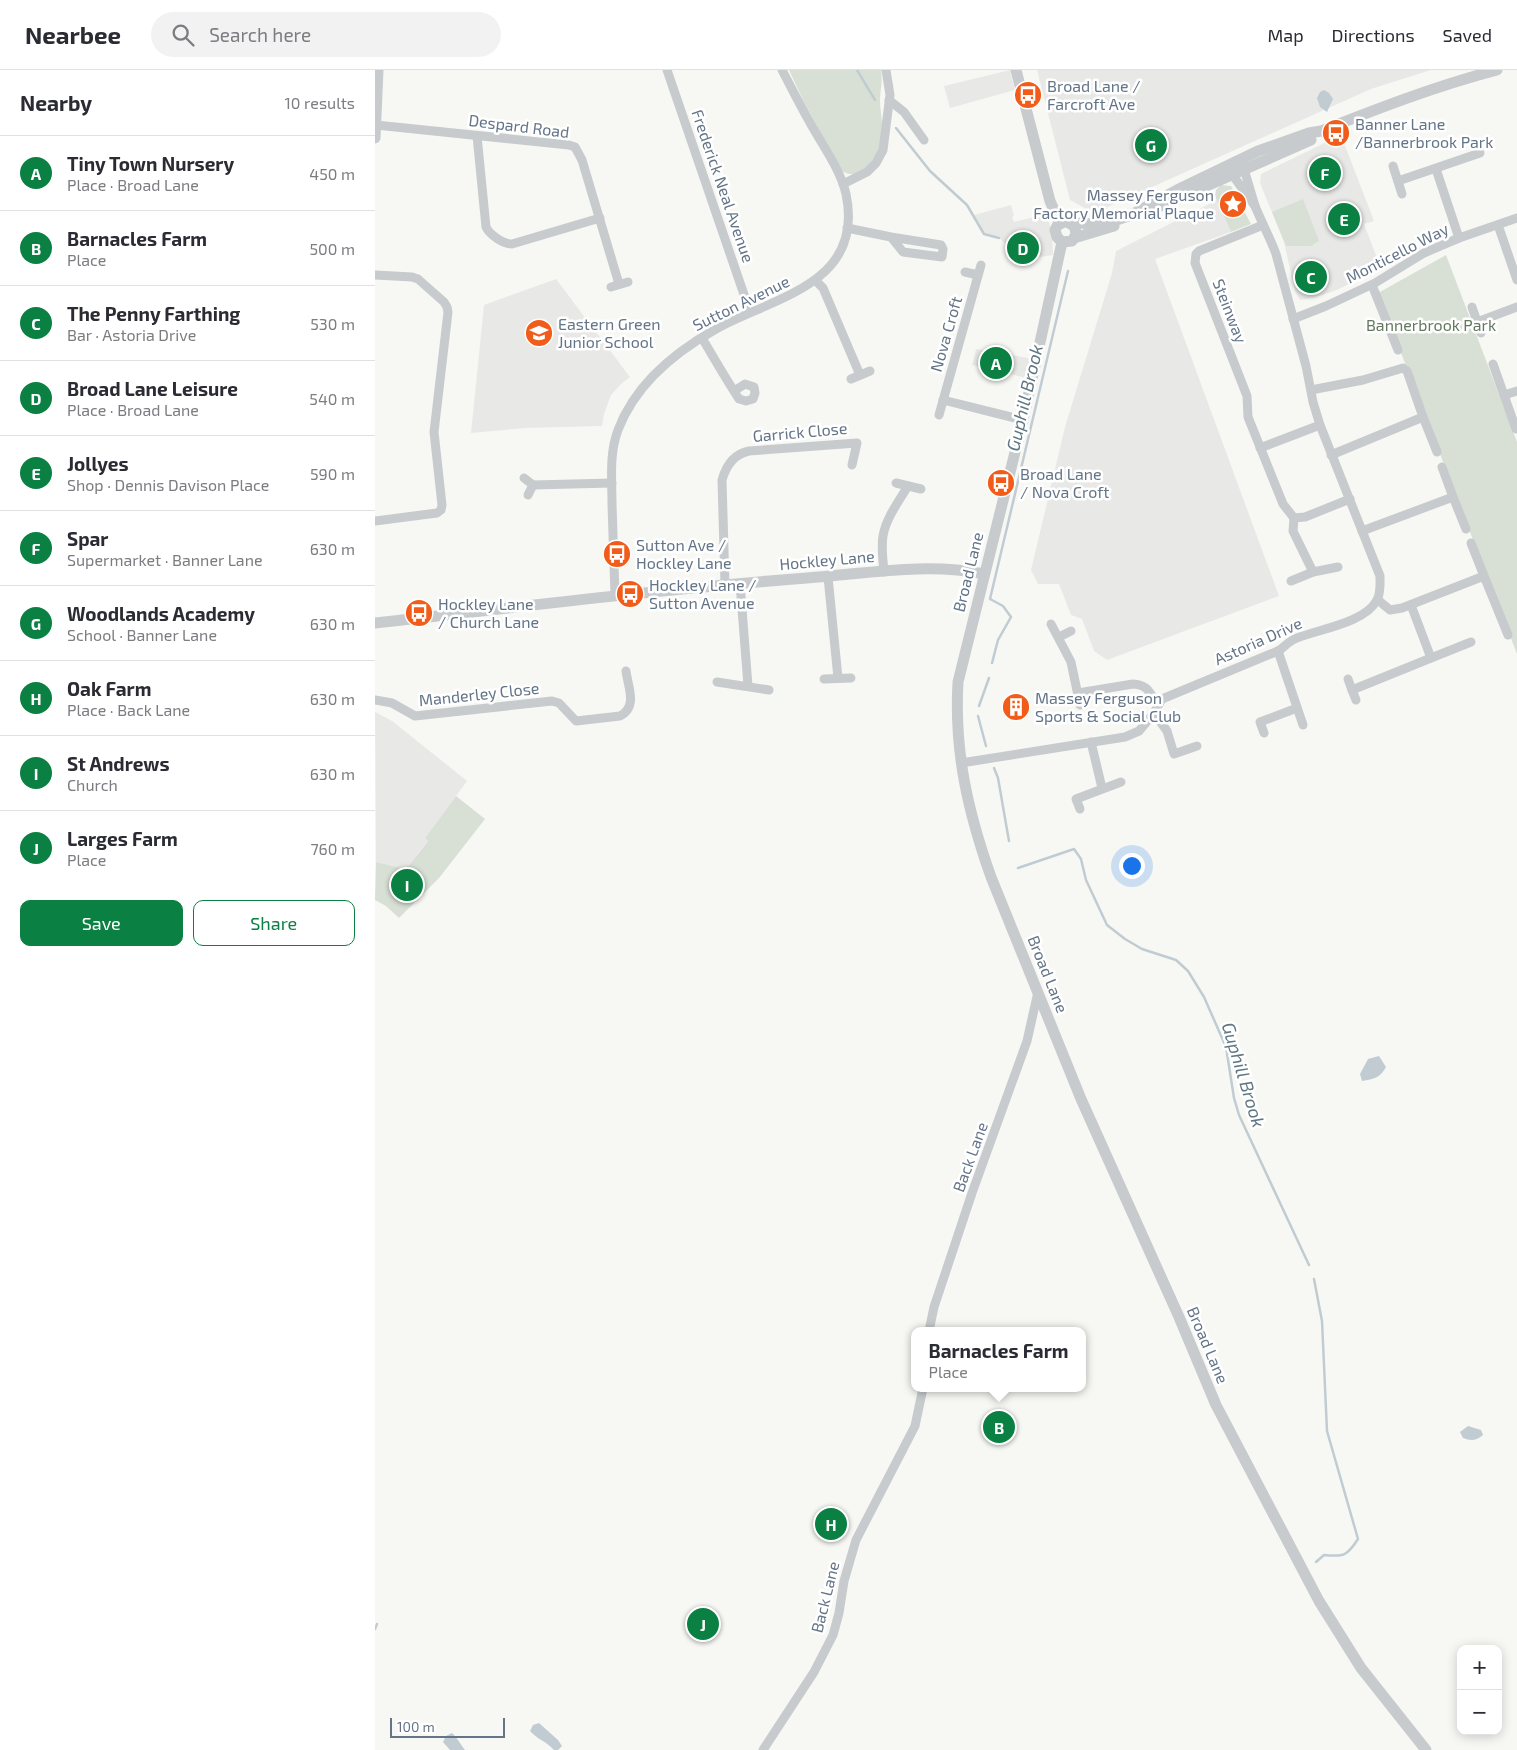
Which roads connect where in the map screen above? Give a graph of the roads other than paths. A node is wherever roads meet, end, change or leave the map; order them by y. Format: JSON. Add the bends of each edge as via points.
{"nodes":[{"id":1,"x":378,"y":70,"type":"edge"},
{"id":2,"x":667,"y":70,"type":"edge"},
{"id":3,"x":782,"y":70,"type":"edge"},
{"id":4,"x":886,"y":70,"type":"edge"},
{"id":5,"x":1016,"y":70,"type":"edge"},
{"id":6,"x":1497,"y":70,"type":"edge"},
{"id":7,"x":889,"y":104,"type":"junction"},
{"id":8,"x":376,"y":125,"type":"edge"},
{"id":9,"x":1321,"y":131,"type":"junction"},
{"id":10,"x":477,"y":136,"type":"junction"},
{"id":11,"x":375,"y":138,"type":"edge"},
{"id":12,"x":924,"y":140,"type":"dead end"},
{"id":13,"x":1480,"y":153,"type":"dead end"},
{"id":14,"x":1393,"y":166,"type":"dead end"},
{"id":15,"x":1244,"y":169,"type":"junction"},
{"id":16,"x":1436,"y":169,"type":"junction"},
{"id":17,"x":1229,"y":170,"type":"junction"},
{"id":18,"x":1398,"y":181,"type":"junction"},
{"id":19,"x":843,"y":184,"type":"junction"},
{"id":20,"x":1402,"y":194,"type":"dead end"},
{"id":21,"x":1255,"y":206,"type":"junction"},
{"id":22,"x":600,"y":218,"type":"junction"},
{"id":23,"x":1517,"y":218,"type":"edge"},
{"id":24,"x":1065,"y":223,"type":"junction"},
{"id":25,"x":1263,"y":225,"type":"junction"},
{"id":26,"x":1498,"y":225,"type":"junction"},
{"id":27,"x":847,"y":228,"type":"junction"},
{"id":28,"x":891,"y":237,"type":"junction"},
{"id":29,"x":1074,"y":238,"type":"junction"},
{"id":30,"x":1459,"y":238,"type":"junction"},
{"id":31,"x":1062,"y":242,"type":"junction"},
{"id":32,"x":981,"y":265,"type":"dead end"},
{"id":33,"x":965,"y":272,"type":"dead end"},
{"id":34,"x":375,"y":275,"type":"edge"},
{"id":35,"x":978,"y":275,"type":"junction"},
{"id":36,"x":1517,"y":280,"type":"edge"},
{"id":37,"x":816,"y":281,"type":"junction"},
{"id":38,"x":1372,"y":284,"type":"junction"},
{"id":39,"x":619,"y":285,"type":"dead end"},
{"id":40,"x":1472,"y":306,"type":"dead end"},
{"id":41,"x":1517,"y":307,"type":"edge"},
{"id":42,"x":749,"y":312,"type":"junction"},
{"id":43,"x":1293,"y":319,"type":"junction"},
{"id":44,"x":1477,"y":322,"type":"junction"},
{"id":45,"x":1481,"y":333,"type":"dead end"},
{"id":46,"x":702,"y":338,"type":"junction"},
{"id":47,"x":1398,"y":350,"type":"dead end"},
{"id":48,"x":1493,"y":364,"type":"dead end"},
{"id":49,"x":870,"y":371,"type":"dead end"},
{"id":50,"x":1311,"y":390,"type":"junction"},
{"id":51,"x":1517,"y":390,"type":"edge"},
{"id":52,"x":734,"y":391,"type":"dead end"},
{"id":53,"x":1504,"y":395,"type":"junction"},
{"id":54,"x":943,"y":400,"type":"junction"},
{"id":55,"x":939,"y":415,"type":"dead end"},
{"id":56,"x":1423,"y":417,"type":"junction"},
{"id":57,"x":1023,"y":420,"type":"junction"},
{"id":58,"x":1320,"y":425,"type":"junction"},
{"id":59,"x":1516,"y":429,"type":"edge"},
{"id":60,"x":1260,"y":448,"type":"junction"},
{"id":61,"x":1437,"y":452,"type":"dead end"},
{"id":62,"x":1331,"y":455,"type":"junction"},
{"id":63,"x":852,"y":465,"type":"dead end"},
{"id":64,"x":1442,"y":467,"type":"dead end"},
{"id":65,"x":524,"y":478,"type":"dead end"},
{"id":66,"x":612,"y":483,"type":"junction"},
{"id":67,"x":896,"y":483,"type":"dead end"},
{"id":68,"x":533,"y":485,"type":"junction"},
{"id":69,"x":908,"y":486,"type":"junction"},
{"id":70,"x":921,"y":489,"type":"dead end"},
{"id":71,"x":528,"y":495,"type":"dead end"},
{"id":72,"x":1453,"y":498,"type":"junction"},
{"id":73,"x":1349,"y":499,"type":"junction"},
{"id":74,"x":1294,"y":518,"type":"junction"},
{"id":75,"x":375,"y":521,"type":"edge"},
{"id":76,"x":1466,"y":529,"type":"dead end"},
{"id":77,"x":1363,"y":531,"type":"junction"},
{"id":78,"x":1471,"y":543,"type":"dead end"},
{"id":79,"x":1338,"y":567,"type":"dead end"},
{"id":80,"x":885,"y":572,"type":"junction"},
{"id":81,"x":1313,"y":572,"type":"junction"},
{"id":82,"x":984,"y":574,"type":"junction"},
{"id":83,"x":1484,"y":576,"type":"junction"},
{"id":84,"x":828,"y":577,"type":"junction"},
{"id":85,"x":1291,"y":581,"type":"dead end"},
{"id":86,"x":740,"y":583,"type":"junction"},
{"id":87,"x":725,"y":584,"type":"junction"},
{"id":88,"x":615,"y":595,"type":"junction"},
{"id":89,"x":1377,"y":600,"type":"junction"},
{"id":90,"x":1411,"y":605,"type":"junction"},
{"id":91,"x":375,"y":623,"type":"edge"},
{"id":92,"x":1051,"y":624,"type":"dead end"},
{"id":93,"x":1071,"y":631,"type":"dead end"},
{"id":94,"x":1508,"y":635,"type":"dead end"},
{"id":95,"x":1059,"y":637,"type":"junction"},
{"id":96,"x":1471,"y":642,"type":"dead end"},
{"id":97,"x":1278,"y":651,"type":"junction"},
{"id":98,"x":1431,"y":658,"type":"junction"},
{"id":99,"x":626,"y":670,"type":"dead end"},
{"id":100,"x":837,"y":678,"type":"junction"},
{"id":101,"x":851,"y":678,"type":"dead end"},
{"id":102,"x":824,"y":679,"type":"dead end"},
{"id":103,"x":1348,"y":679,"type":"dead end"},
{"id":104,"x":717,"y":682,"type":"dead end"},
{"id":105,"x":748,"y":686,"type":"junction"},
{"id":106,"x":769,"y":690,"type":"dead end"},
{"id":107,"x":1352,"y":690,"type":"junction"},
{"id":108,"x":1078,"y":693,"type":"junction"},
{"id":109,"x":375,"y":700,"type":"edge"},
{"id":110,"x":1356,"y":700,"type":"dead end"},
{"id":111,"x":1158,"y":704,"type":"junction"},
{"id":112,"x":1079,"y":705,"type":"dead end"},
{"id":113,"x":1297,"y":708,"type":"junction"},
{"id":114,"x":1257,"y":712,"type":"dead end"},
{"id":115,"x":1154,"y":714,"type":"junction"},
{"id":116,"x":1260,"y":722,"type":"junction"},
{"id":117,"x":1303,"y":725,"type":"dead end"},
{"id":118,"x":1264,"y":733,"type":"dead end"},
{"id":119,"x":1091,"y":742,"type":"junction"},
{"id":120,"x":1197,"y":746,"type":"dead end"},
{"id":121,"x":961,"y":764,"type":"junction"},
{"id":122,"x":1121,"y":782,"type":"dead end"},
{"id":123,"x":1102,"y":788,"type":"junction"},
{"id":124,"x":1080,"y":809,"type":"dead end"},
{"id":125,"x":1038,"y":992,"type":"junction"},
{"id":126,"x":930,"y":1327,"type":"edge"},
{"id":127,"x":922,"y":1392,"type":"edge"},
{"id":128,"x":763,"y":1750,"type":"edge"},
{"id":129,"x":1426,"y":1750,"type":"edge"}],
"edges":[{"from":1,"to":8,"type":"street"},
{"from":2,"to":42,"type":"street","name":"Frederick Neal Avenue"},
{"from":3,"to":19,"type":"street","name":"Sutton Avenue"},
{"from":4,"to":7,"type":"street"},
{"from":5,"to":24,"type":"street","via":[[1050,201]]},
{"from":6,"to":9,"type":"street","via":[[1421,92]]},
{"from":7,"to":12,"type":"street","via":[[904,112]]},
{"from":7,"to":19,"type":"street","via":[[883,150],[876,163],[867,172]]},
{"from":8,"to":10,"type":"street","name":"Despard Road"},
{"from":8,"to":11,"type":"street"},
{"from":9,"to":15,"type":"street","via":[[1313,138]]},
{"from":9,"to":17,"type":"street","via":[[1258,151]]},
{"from":10,"to":22,"type":"street","name":"Despard Road","via":[[575,147]]},
{"from":10,"to":22,"type":"street","via":[[487,226],[490,233],[506,244]]},
{"from":13,"to":16,"type":"street"},
{"from":14,"to":18,"type":"street"},
{"from":15,"to":17,"type":"street"},
{"from":15,"to":21,"type":"street"},
{"from":16,"to":18,"type":"street"},
{"from":16,"to":30,"type":"street"},
{"from":17,"to":21,"type":"street"},
{"from":17,"to":24,"type":"street","via":[[1199,180],[1131,215],[1108,223]]},
{"from":17,"to":29,"type":"street","via":[[1106,230]]},
{"from":18,"to":20,"type":"street"},
{"from":19,"to":27,"type":"street","name":"Sutton Avenue","via":[[848,206]]},
{"from":21,"to":25,"type":"street"},
{"from":22,"to":39,"type":"street","name":"Despard Road"},
{"from":23,"to":26,"type":"street","name":"Monticello Way"},
{"from":24,"to":29,"type":"street","via":[[1073,224]]},
{"from":24,"to":31,"type":"street","via":[[1055,230]]},
{"from":25,"to":43,"type":"street","via":[[1271,238]]},
{"from":25,"to":60,"type":"street","name":"Steinway","via":[[1199,251],[1195,260],[1247,396],[1248,417]]},
{"from":26,"to":30,"type":"street","name":"Monticello Way"},
{"from":26,"to":36,"type":"street"},
{"from":27,"to":28,"type":"street"},
{"from":27,"to":37,"type":"street","name":"Sutton Avenue","via":[[839,253]]},
{"from":28,"to":28,"type":"street","via":[[903,252],[942,257],[941,245]]},
{"from":29,"to":31,"type":"street"},
{"from":30,"to":38,"type":"street","name":"Monticello Way","via":[[1424,253]]},
{"from":31,"to":57,"type":"street","name":"Broad Lane"},
{"from":32,"to":35,"type":"street","name":"Nova Croft"},
{"from":33,"to":35,"type":"street"},
{"from":34,"to":75,"type":"street","via":[[418,279],[444,302],[448,312],[434,432],[441,510]]},
{"from":35,"to":54,"type":"street","name":"Nova Croft"},
{"from":37,"to":42,"type":"street","name":"Sutton Avenue","via":[[792,295]]},
{"from":37,"to":49,"type":"street","via":[[823,288],[856,377]]},
{"from":38,"to":43,"type":"street","name":"Monticello Way"},
{"from":38,"to":47,"type":"street"},
{"from":40,"to":44,"type":"street"},
{"from":41,"to":44,"type":"street"},
{"from":42,"to":46,"type":"street","name":"Sutton Avenue"},
{"from":43,"to":50,"type":"street"},
{"from":44,"to":45,"type":"street"},
{"from":46,"to":52,"type":"street"},
{"from":46,"to":66,"type":"street","name":"Sutton Avenue","via":[[662,368],[633,399],[617,430],[611,459]]},
{"from":48,"to":53,"type":"street"},
{"from":50,"to":56,"type":"street","via":[[1403,368],[1407,371]]},
{"from":50,"to":58,"type":"street"},
{"from":51,"to":53,"type":"street"},
{"from":53,"to":59,"type":"street"},
{"from":54,"to":55,"type":"street","name":"Nova Croft"},
{"from":54,"to":57,"type":"street"},
{"from":56,"to":61,"type":"street"},
{"from":56,"to":62,"type":"street"},
{"from":57,"to":82,"type":"street","name":"Broad Lane"},
{"from":58,"to":60,"type":"street"},
{"from":58,"to":62,"type":"street"},
{"from":60,"to":74,"type":"street","name":"Steinway","via":[[1283,504]]},
{"from":62,"to":73,"type":"street"},
{"from":63,"to":87,"type":"street","name":"Garrick Close","via":[[857,443],[738,454],[727,466],[722,480]]},
{"from":64,"to":72,"type":"street"},
{"from":65,"to":68,"type":"street"},
{"from":66,"to":68,"type":"street"},
{"from":66,"to":88,"type":"street","name":"Sutton Avenue"},
{"from":67,"to":69,"type":"street"},
{"from":68,"to":71,"type":"street"},
{"from":69,"to":70,"type":"street"},
{"from":69,"to":80,"type":"street","via":[[883,535]]},
{"from":72,"to":76,"type":"street"},
{"from":72,"to":77,"type":"street"},
{"from":73,"to":74,"type":"street","via":[[1305,517]]},
{"from":73,"to":77,"type":"street"},
{"from":74,"to":81,"type":"street","via":[[1293,531]]},
{"from":77,"to":89,"type":"street","via":[[1380,576]]},
{"from":78,"to":83,"type":"street"},
{"from":79,"to":81,"type":"street"},
{"from":80,"to":82,"type":"street","name":"Hockley Lane","via":[[930,570]]},
{"from":80,"to":84,"type":"street","name":"Hockley Lane"},
{"from":81,"to":85,"type":"street"},
{"from":82,"to":121,"type":"street","name":"Broad Lane","via":[[958,682],[957,729]]},
{"from":83,"to":90,"type":"street"},
{"from":83,"to":94,"type":"street"},
{"from":84,"to":86,"type":"street","name":"Hockley Lane"},
{"from":84,"to":100,"type":"street"},
{"from":86,"to":87,"type":"street","name":"Hockley Lane"},
{"from":86,"to":105,"type":"street"},
{"from":87,"to":88,"type":"street","name":"Hockley Lane"},
{"from":88,"to":91,"type":"street","name":"Hockley Lane"},
{"from":89,"to":90,"type":"street","via":[[1390,610]]},
{"from":89,"to":97,"type":"street","name":"Astoria Drive","via":[[1365,613],[1295,638]]},
{"from":90,"to":98,"type":"street"},
{"from":92,"to":95,"type":"street"},
{"from":93,"to":95,"type":"street"},
{"from":95,"to":108,"type":"street","via":[[1071,662]]},
{"from":96,"to":98,"type":"street"},
{"from":97,"to":111,"type":"street","name":"Astoria Drive","via":[[1170,695]]},
{"from":97,"to":113,"type":"street"},
{"from":98,"to":107,"type":"street"},
{"from":99,"to":109,"type":"street","name":"Manderley Close","via":[[631,701],[630,708],[620,716],[576,721],[559,703],[552,701],[415,716],[392,703]]},
{"from":100,"to":101,"type":"street"},
{"from":100,"to":102,"type":"street"},
{"from":103,"to":107,"type":"street"},
{"from":104,"to":105,"type":"street"},
{"from":105,"to":106,"type":"street"},
{"from":107,"to":110,"type":"street"},
{"from":108,"to":111,"type":"street","via":[[1143,685]]},
{"from":108,"to":112,"type":"street"},
{"from":111,"to":115,"type":"street"},
{"from":113,"to":116,"type":"street"},
{"from":113,"to":117,"type":"street"},
{"from":114,"to":116,"type":"street"},
{"from":115,"to":119,"type":"street","via":[[1139,731],[1125,737]]},
{"from":115,"to":120,"type":"street","via":[[1167,731],[1169,756]]},
{"from":116,"to":118,"type":"street"},
{"from":119,"to":121,"type":"street"},
{"from":119,"to":123,"type":"street"},
{"from":121,"to":125,"type":"street","name":"Broad Lane","via":[[979,843]]},
{"from":122,"to":123,"type":"street"},
{"from":123,"to":124,"type":"street","via":[[1076,798]]},
{"from":125,"to":126,"type":"street","name":"Back Lane","via":[[1027,1041],[972,1193]]},
{"from":125,"to":129,"type":"street","name":"Broad Lane","via":[[1081,1099],[1216,1405],[1319,1601],[1360,1668]]},
{"from":127,"to":128,"type":"street","name":"Back Lane","via":[[915,1426],[855,1540],[833,1635],[814,1672]]}]}
